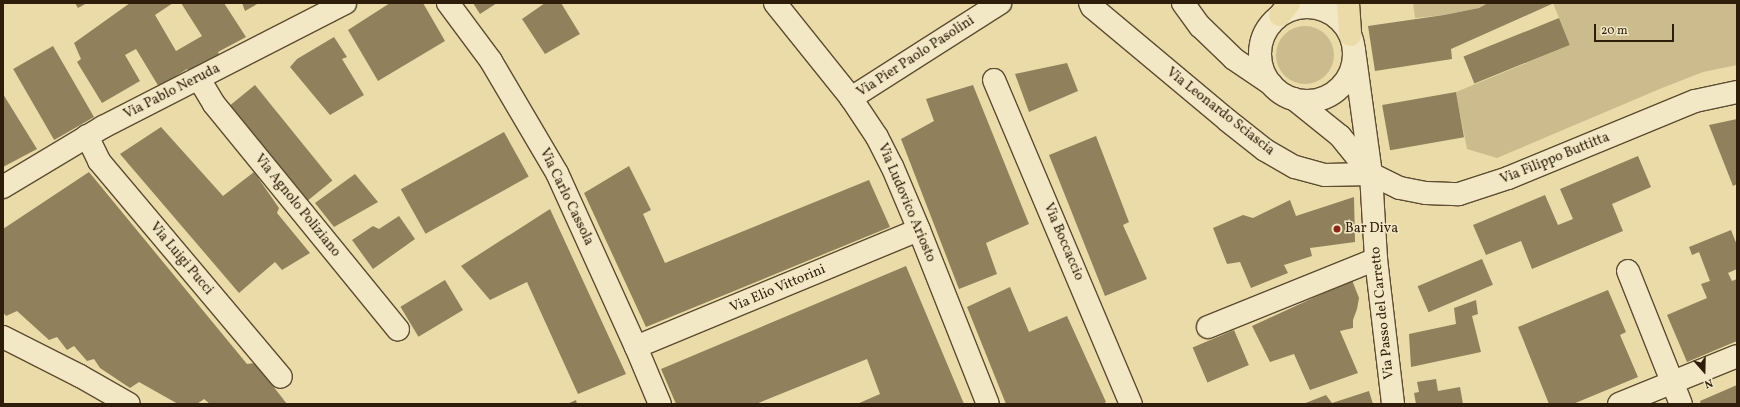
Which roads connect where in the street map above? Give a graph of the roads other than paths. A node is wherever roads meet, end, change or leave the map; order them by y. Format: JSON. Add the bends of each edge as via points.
{"nodes":[{"id":1,"x":345,"y":3,"type":"edge"},
{"id":2,"x":448,"y":3,"type":"edge"},
{"id":3,"x":775,"y":3,"type":"edge"},
{"id":4,"x":1000,"y":3,"type":"edge"},
{"id":5,"x":1090,"y":3,"type":"edge"},
{"id":6,"x":1183,"y":3,"type":"edge"},
{"id":7,"x":1348,"y":3,"type":"edge"},
{"id":8,"x":1294,"y":7,"type":"edge"},
{"id":9,"x":1352,"y":42,"type":"junction"},
{"id":10,"x":199,"y":79,"type":"junction"},
{"id":11,"x":994,"y":80,"type":"dead end"},
{"id":12,"x":1271,"y":84,"type":"junction"},
{"id":13,"x":1737,"y":92,"type":"edge"},
{"id":14,"x":852,"y":98,"type":"junction"},
{"id":15,"x":1294,"y":99,"type":"junction"},
{"id":16,"x":87,"y":136,"type":"junction"},
{"id":17,"x":1371,"y":174,"type":"junction"},
{"id":18,"x":3,"y":187,"type":"edge"},
{"id":19,"x":919,"y":230,"type":"junction"},
{"id":20,"x":1376,"y":259,"type":"junction"},
{"id":21,"x":1628,"y":271,"type":"dead end"},
{"id":22,"x":1208,"y":327,"type":"dead end"},
{"id":23,"x":398,"y":330,"type":"dead end"},
{"id":24,"x":3,"y":337,"type":"edge"},
{"id":25,"x":636,"y":347,"type":"junction"},
{"id":26,"x":1737,"y":356,"type":"edge"},
{"id":27,"x":281,"y":377,"type":"dead end"},
{"id":28,"x":1673,"y":382,"type":"junction"},
{"id":29,"x":129,"y":404,"type":"edge"},
{"id":30,"x":660,"y":404,"type":"edge"},
{"id":31,"x":988,"y":404,"type":"edge"},
{"id":32,"x":1131,"y":404,"type":"edge"},
{"id":33,"x":1393,"y":404,"type":"edge"},
{"id":34,"x":1619,"y":404,"type":"edge"},
{"id":35,"x":1681,"y":404,"type":"edge"}],
"edges":[{"from":1,"to":10,"type":"street","name":"Via Pablo Neruda"},
{"from":2,"to":25,"type":"street","name":"Via Carlo Cassola","via":[[491,61],[557,173]]},
{"from":3,"to":14,"type":"street","name":"Via Ludovico Ariosto"},
{"from":4,"to":14,"type":"street","name":"Via Pier Paolo Pasolini"},
{"from":5,"to":17,"type":"street","name":"Via Leonardo Sciascia","via":[[1265,150],[1295,167],[1325,175]]},
{"from":6,"to":12,"type":"street","via":[[1200,26],[1234,59]]},
{"from":7,"to":9,"type":"highway"},
{"from":8,"to":9,"type":"street","via":[[1324,10],[1334,15],[1343,24]]},
{"from":8,"to":12,"type":"street","via":[[1268,26],[1261,41],[1260,57],[1264,73]]},
{"from":9,"to":15,"type":"street","via":[[1352,65],[1346,79],[1336,90],[1323,97],[1309,100]]},
{"from":9,"to":17,"type":"street","name":"Via Passo del Carretto"},
{"from":10,"to":16,"type":"street","name":"Via Pablo Neruda"},
{"from":10,"to":23,"type":"street","name":"Via Agnolo Poliziano","via":[[214,104]]},
{"from":11,"to":32,"type":"street","name":"Via Boccaccio"},
{"from":12,"to":15,"type":"street","via":[[1281,93]]},
{"from":13,"to":17,"type":"street","name":"Via Filippo Buttitta","via":[[1695,101],[1508,178],[1459,194],[1426,193],[1400,188]]},
{"from":14,"to":19,"type":"street","name":"Via Ludovico Ariosto","via":[[892,166]]},
{"from":15,"to":17,"type":"street","via":[[1340,136]]},
{"from":16,"to":18,"type":"street","name":"Via Pablo Neruda"},
{"from":16,"to":27,"type":"street","name":"Via Luigi Pucci","via":[[99,161]]},
{"from":17,"to":20,"type":"street","name":"Via Passo del Carretto"},
{"from":19,"to":25,"type":"street","name":"Via Elio Vittorini"},
{"from":19,"to":31,"type":"street","name":"Via Ludovico Ariosto"},
{"from":20,"to":22,"type":"street"},
{"from":20,"to":33,"type":"street","name":"Via Passo del Carretto"},
{"from":21,"to":28,"type":"street"},
{"from":24,"to":29,"type":"street"},
{"from":25,"to":30,"type":"street","name":"Via Carlo Cassola"},
{"from":26,"to":28,"type":"street"},
{"from":28,"to":34,"type":"street"},
{"from":28,"to":35,"type":"street"}]}
